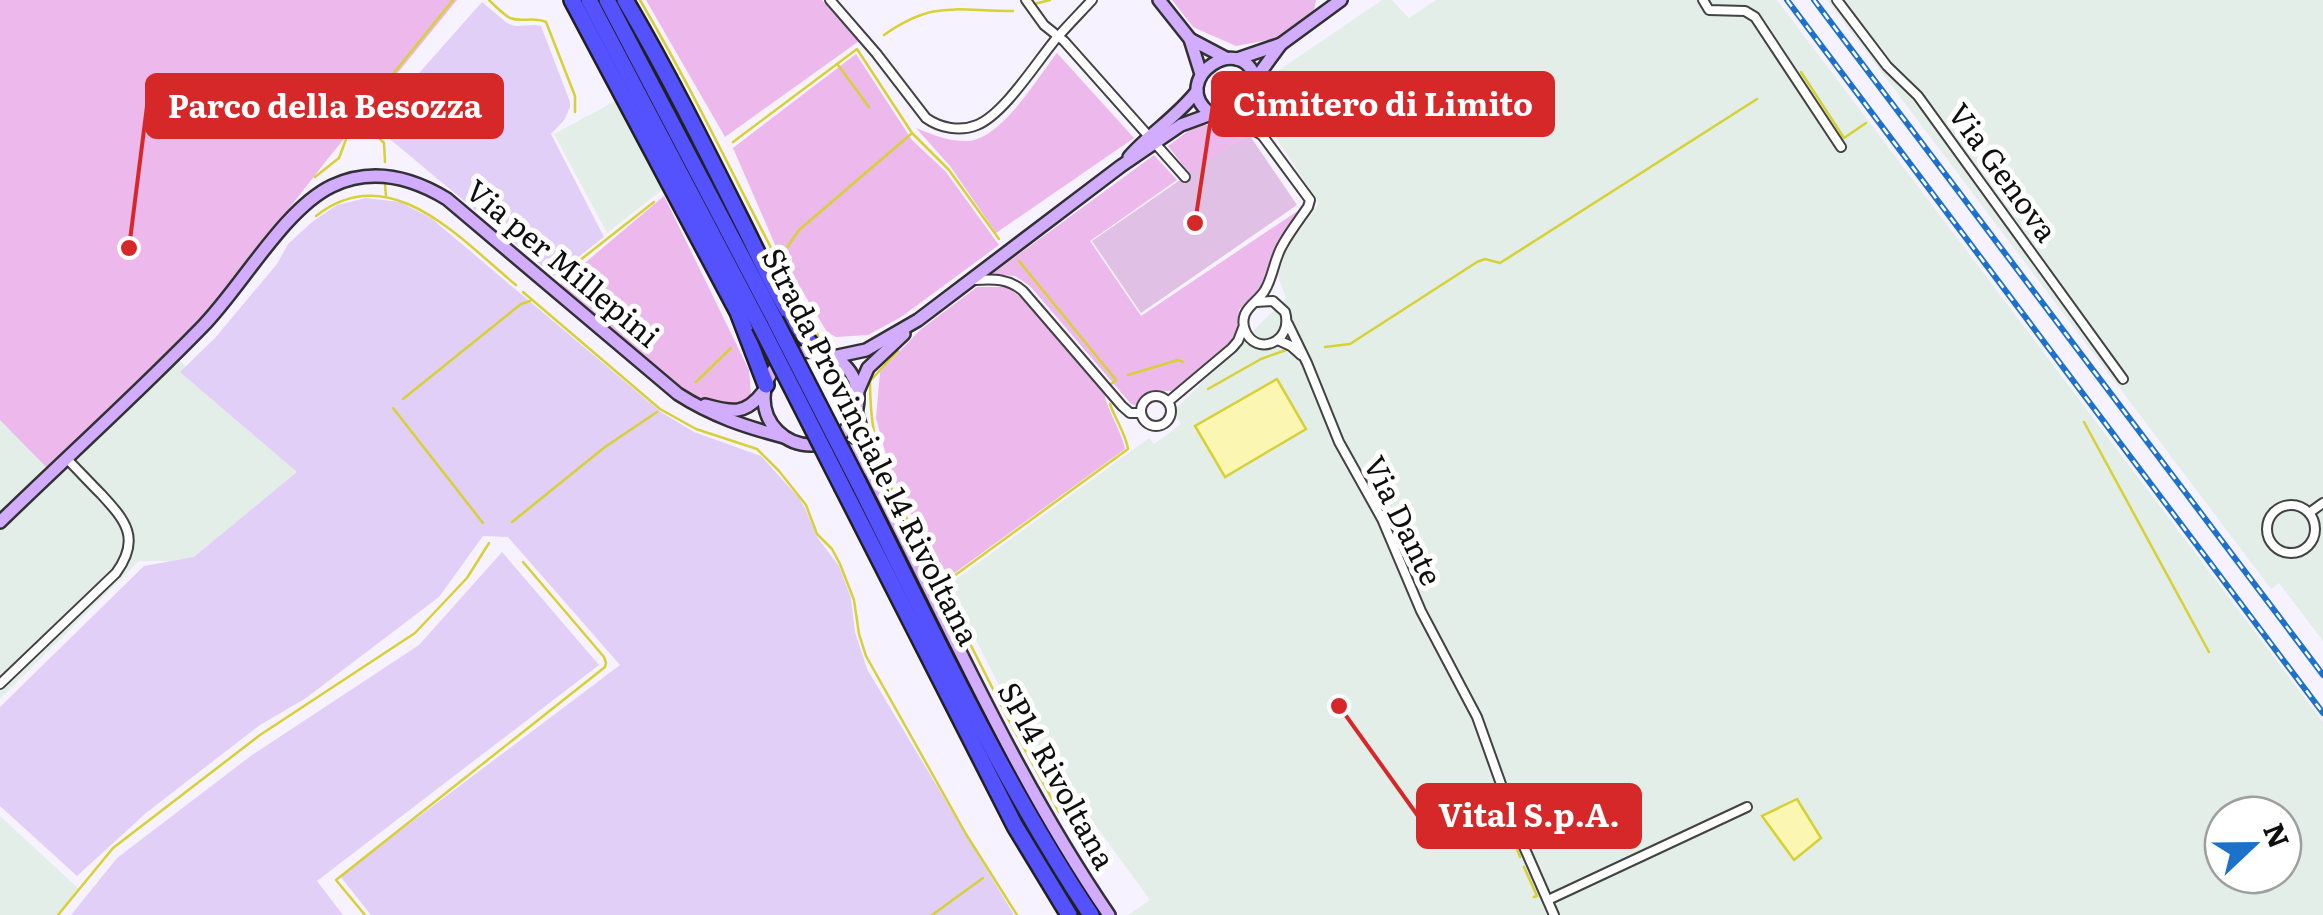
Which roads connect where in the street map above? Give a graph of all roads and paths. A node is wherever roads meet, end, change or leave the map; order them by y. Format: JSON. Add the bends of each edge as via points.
{"nodes":[{"id":1,"x":572,"y":0,"type":"edge"},
{"id":2,"x":589,"y":0,"type":"edge"},
{"id":3,"x":606,"y":0,"type":"edge"},
{"id":4,"x":625,"y":0,"type":"edge"},
{"id":5,"x":830,"y":0,"type":"edge"},
{"id":6,"x":1026,"y":0,"type":"edge"},
{"id":7,"x":1092,"y":0,"type":"edge"},
{"id":8,"x":1160,"y":0,"type":"edge"},
{"id":9,"x":1340,"y":0,"type":"edge"},
{"id":10,"x":1702,"y":0,"type":"edge"},
{"id":11,"x":1837,"y":0,"type":"edge"},
{"id":12,"x":1057,"y":38,"type":"junction"},
{"id":13,"x":1190,"y":39,"type":"junction"},
{"id":14,"x":1281,"y":44,"type":"junction"},
{"id":15,"x":1231,"y":58,"type":"junction"},
{"id":16,"x":1202,"y":74,"type":"junction"},
{"id":17,"x":1257,"y":84,"type":"junction"},
{"id":18,"x":1197,"y":91,"type":"junction"},
{"id":19,"x":1251,"y":100,"type":"junction"},
{"id":20,"x":1211,"y":114,"type":"junction"},
{"id":21,"x":1226,"y":114,"type":"junction"},
{"id":22,"x":1262,"y":135,"type":"junction"},
{"id":23,"x":1152,"y":141,"type":"junction"},
{"id":24,"x":1840,"y":147,"type":"dead end"},
{"id":25,"x":1185,"y":177,"type":"dead end"},
{"id":26,"x":1270,"y":278,"type":"junction"},
{"id":27,"x":970,"y":280,"type":"junction"},
{"id":28,"x":1256,"y":302,"type":"junction"},
{"id":29,"x":1276,"y":302,"type":"junction"},
{"id":30,"x":918,"y":320,"type":"junction"},
{"id":31,"x":768,"y":322,"type":"junction"},
{"id":32,"x":1244,"y":323,"type":"junction"},
{"id":33,"x":1288,"y":324,"type":"junction"},
{"id":34,"x":1278,"y":340,"type":"junction"},
{"id":35,"x":1256,"y":342,"type":"junction"},
{"id":36,"x":1232,"y":348,"type":"junction"},
{"id":37,"x":826,"y":354,"type":"junction"},
{"id":38,"x":1307,"y":363,"type":"junction"},
{"id":39,"x":2123,"y":379,"type":"dead end"},
{"id":40,"x":765,"y":387,"type":"junction"},
{"id":41,"x":858,"y":391,"type":"junction"},
{"id":42,"x":688,"y":401,"type":"junction"},
{"id":43,"x":1168,"y":401,"type":"junction"},
{"id":44,"x":856,"y":411,"type":"junction"},
{"id":45,"x":1141,"y":413,"type":"junction"},
{"id":46,"x":784,"y":437,"type":"junction"},
{"id":47,"x":827,"y":442,"type":"junction"},
{"id":48,"x":66,"y":458,"type":"junction"},
{"id":49,"x":850,"y":485,"type":"junction"},
{"id":50,"x":884,"y":497,"type":"junction"},
{"id":51,"x":2323,"y":504,"type":"edge"},
{"id":52,"x":2310,"y":514,"type":"junction"},
{"id":53,"x":0,"y":522,"type":"edge"},
{"id":54,"x":0,"y":684,"type":"edge"},
{"id":55,"x":1747,"y":807,"type":"dead end"},
{"id":56,"x":1548,"y":900,"type":"junction"},
{"id":57,"x":1069,"y":915,"type":"edge"},
{"id":58,"x":1092,"y":915,"type":"edge"},
{"id":59,"x":1109,"y":915,"type":"edge"},
{"id":60,"x":1554,"y":915,"type":"edge"}],
"edges":[{"from":1,"to":40,"type":"highway","via":[[738,312]]},
{"from":2,"to":31,"type":"highway","name":"Strada Provinciale 14 Rivoltana"},
{"from":3,"to":31,"type":"highway","name":"Strada Provinciale 14 Rivoltana"},
{"from":4,"to":37,"type":"highway","via":[[769,275],[805,338]]},
{"from":5,"to":12,"type":"street","via":[[922,114],[943,127],[970,128],[990,118]]},
{"from":6,"to":12,"type":"street"},
{"from":7,"to":12,"type":"street"},
{"from":8,"to":13,"type":"street"},
{"from":9,"to":14,"type":"street"},
{"from":10,"to":24,"type":"street","via":[[1709,10],[1755,17]]},
{"from":11,"to":39,"type":"street","name":"Via Genova","via":[[1916,92]]},
{"from":12,"to":23,"type":"street"},
{"from":13,"to":15,"type":"street"},
{"from":13,"to":16,"type":"street"},
{"from":14,"to":15,"type":"street"},
{"from":14,"to":17,"type":"street"},
{"from":15,"to":16,"type":"street"},
{"from":15,"to":17,"type":"street","via":[[1251,68]]},
{"from":16,"to":18,"type":"street"},
{"from":17,"to":19,"type":"street"},
{"from":18,"to":20,"type":"street"},
{"from":18,"to":23,"type":"street"},
{"from":19,"to":21,"type":"street"},
{"from":19,"to":22,"type":"street"},
{"from":20,"to":21,"type":"street"},
{"from":20,"to":23,"type":"street"},
{"from":21,"to":22,"type":"street"},
{"from":22,"to":26,"type":"street","via":[[1310,200]]},
{"from":23,"to":25,"type":"street"},
{"from":23,"to":27,"type":"street"},
{"from":26,"to":28,"type":"street"},
{"from":26,"to":29,"type":"street"},
{"from":27,"to":30,"type":"street"},
{"from":27,"to":45,"type":"street","via":[[1012,282],[1122,406]]},
{"from":28,"to":29,"type":"street"},
{"from":28,"to":32,"type":"street"},
{"from":29,"to":33,"type":"street"},
{"from":30,"to":37,"type":"street","via":[[866,350]]},
{"from":30,"to":41,"type":"street","via":[[871,364]]},
{"from":31,"to":49,"type":"highway","name":"Strada Provinciale 14 Rivoltana","bridge":true},
{"from":32,"to":35,"type":"street"},
{"from":32,"to":36,"type":"street"},
{"from":33,"to":34,"type":"street"},
{"from":33,"to":38,"type":"street","name":"Via Dante"},
{"from":34,"to":35,"type":"street"},
{"from":34,"to":38,"type":"street"},
{"from":35,"to":36,"type":"street"},
{"from":36,"to":43,"type":"street"},
{"from":37,"to":40,"type":"street","via":[[789,356]]},
{"from":37,"to":41,"type":"street","via":[[850,372]]},
{"from":38,"to":56,"type":"street","name":"Via Dante","via":[[1339,442],[1466,694]]},
{"from":40,"to":42,"type":"street","name":"Via per Millepini","via":[[742,410]]},
{"from":40,"to":46,"type":"street","via":[[768,416]]},
{"from":41,"to":44,"type":"street","name":"SP14 Rivoltana"},
{"from":42,"to":46,"type":"street","name":"Via per Millepini"},
{"from":42,"to":48,"type":"street","name":"Via per Millepini","via":[[456,206],[422,185],[386,176],[350,179],[308,202],[206,323]]},
{"from":43,"to":45,"type":"street","via":[[1150,397]]},
{"from":43,"to":45,"type":"street","via":[[1172,413],[1164,424],[1150,425]]},
{"from":44,"to":47,"type":"street","via":[[847,429]]},
{"from":44,"to":50,"type":"street","name":"SP14 Rivoltana"},
{"from":46,"to":47,"type":"street","name":"SP14 Rivoltana"},
{"from":47,"to":50,"type":"street","name":"SP14 Rivoltana","via":[[860,457]]},
{"from":48,"to":53,"type":"street","name":"Via per Millepini"},
{"from":48,"to":54,"type":"street","via":[[118,512],[130,538],[126,557]]},
{"from":49,"to":57,"type":"highway","name":"Strada Provinciale 14 Rivoltana","via":[[1015,826]]},
{"from":49,"to":58,"type":"highway","name":"Strada Provinciale 14 Rivoltana","via":[[991,747]]},
{"from":50,"to":59,"type":"street","name":"SP14 Rivoltana","via":[[1040,804]]},
{"from":51,"to":52,"type":"street"},
{"from":52,"to":52,"type":"street","via":[[2288,505],[2274,512],[2267,534],[2275,547],[2289,553],[2310,544]]},
{"from":55,"to":56,"type":"street"},
{"from":56,"to":60,"type":"street","name":"Via Dante"}]}
